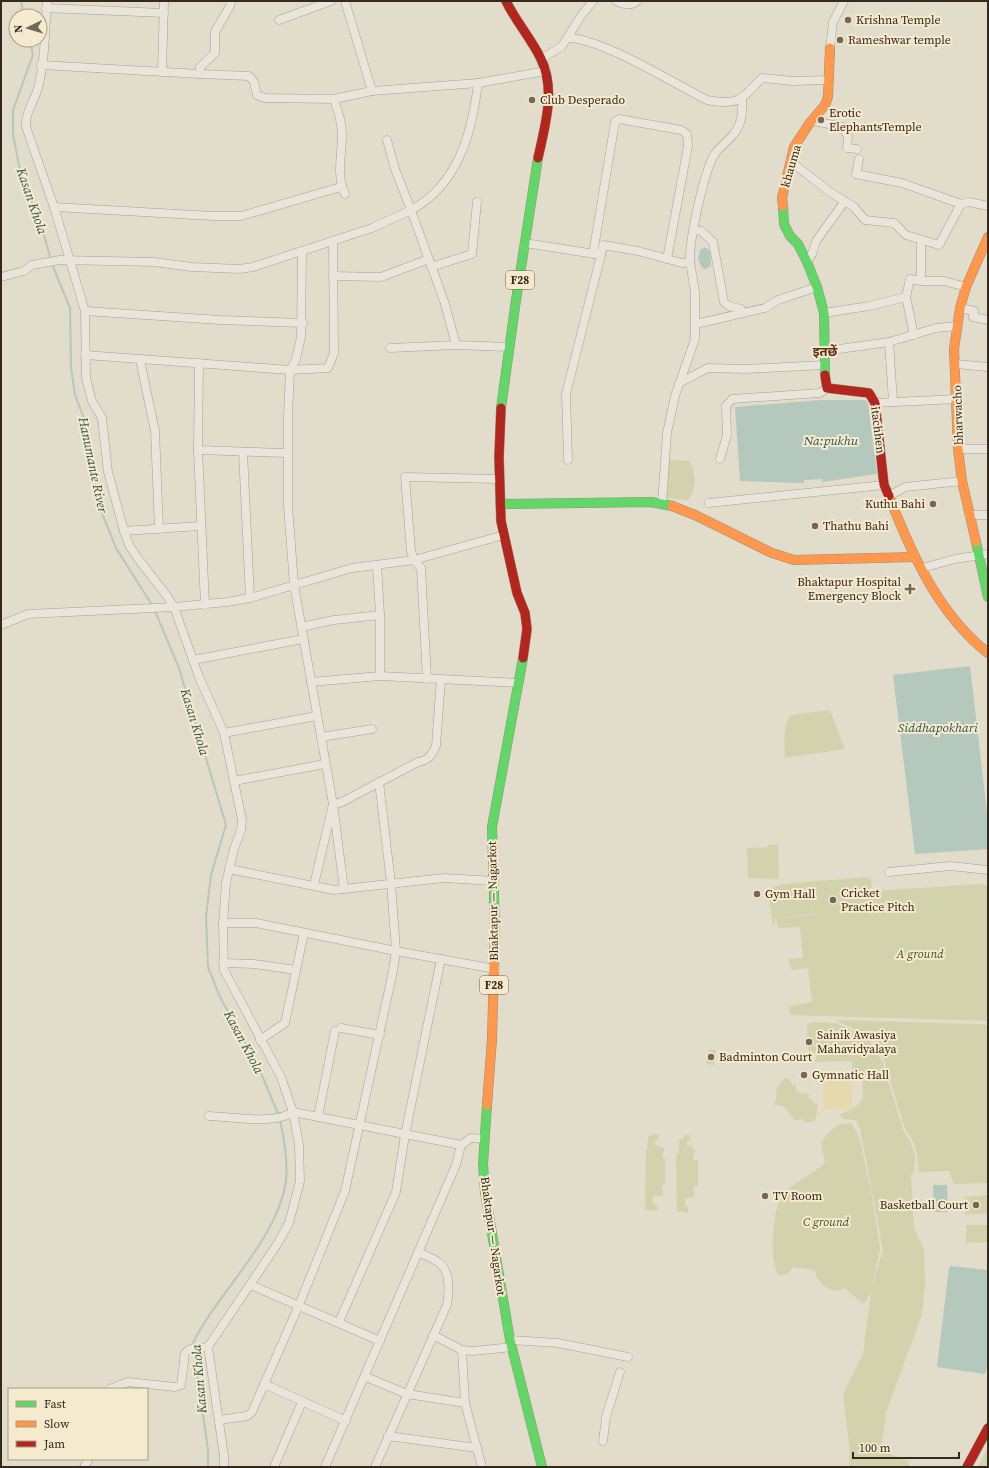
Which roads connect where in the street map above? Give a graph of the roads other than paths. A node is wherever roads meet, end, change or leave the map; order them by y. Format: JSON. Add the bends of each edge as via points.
{"nodes":[{"id":1,"x":164,"y":1,"type":"edge"},
{"id":2,"x":231,"y":1,"type":"edge"},
{"id":3,"x":331,"y":1,"type":"edge"},
{"id":4,"x":344,"y":1,"type":"edge"},
{"id":5,"x":506,"y":1,"type":"edge"},
{"id":6,"x":593,"y":1,"type":"edge"},
{"id":7,"x":616,"y":1,"type":"edge"},
{"id":8,"x":637,"y":1,"type":"edge"},
{"id":9,"x":844,"y":1,"type":"edge"},
{"id":10,"x":47,"y":4,"type":"edge"},
{"id":11,"x":164,"y":13,"type":"junction"},
{"id":12,"x":279,"y":20,"type":"dead end"},
{"id":13,"x":568,"y":38,"type":"junction"},
{"id":14,"x":830,"y":48,"type":"joint"},
{"id":15,"x":543,"y":58,"type":"junction"},
{"id":16,"x":42,"y":65,"type":"junction"},
{"id":17,"x":546,"y":71,"type":"junction"},
{"id":18,"x":162,"y":72,"type":"junction"},
{"id":19,"x":200,"y":74,"type":"junction"},
{"id":20,"x":829,"y":80,"type":"junction"},
{"id":21,"x":478,"y":83,"type":"junction"},
{"id":22,"x":372,"y":91,"type":"junction"},
{"id":23,"x":334,"y":99,"type":"junction"},
{"id":24,"x":742,"y":99,"type":"junction"},
{"id":25,"x":814,"y":121,"type":"junction"},
{"id":26,"x":387,"y":140,"type":"dead end"},
{"id":27,"x":857,"y":149,"type":"dead end"},
{"id":28,"x":858,"y":159,"type":"dead end"},
{"id":29,"x":790,"y":161,"type":"junction"},
{"id":30,"x":845,"y":201,"type":"junction"},
{"id":31,"x":476,"y":202,"type":"dead end"},
{"id":32,"x":960,"y":204,"type":"junction"},
{"id":33,"x":988,"y":206,"type":"edge"},
{"id":34,"x":54,"y":207,"type":"junction"},
{"id":35,"x":411,"y":210,"type":"junction"},
{"id":36,"x":694,"y":230,"type":"junction"},
{"id":37,"x":988,"y":237,"type":"edge"},
{"id":38,"x":921,"y":240,"type":"junction"},
{"id":39,"x":333,"y":241,"type":"junction"},
{"id":40,"x":525,"y":243,"type":"junction"},
{"id":41,"x":302,"y":251,"type":"junction"},
{"id":42,"x":593,"y":254,"type":"junction"},
{"id":43,"x":601,"y":255,"type":"junction"},
{"id":44,"x":667,"y":259,"type":"junction"},
{"id":45,"x":69,"y":260,"type":"junction"},
{"id":46,"x":690,"y":262,"type":"junction"},
{"id":47,"x":807,"y":262,"type":"junction"},
{"id":48,"x":430,"y":263,"type":"junction"},
{"id":49,"x":333,"y":276,"type":"junction"},
{"id":50,"x":1,"y":277,"type":"edge"},
{"id":51,"x":921,"y":282,"type":"junction"},
{"id":52,"x":817,"y":287,"type":"junction"},
{"id":53,"x":966,"y":287,"type":"junction"},
{"id":54,"x":906,"y":297,"type":"junction"},
{"id":55,"x":960,"y":308,"type":"junction"},
{"id":56,"x":85,"y":311,"type":"junction"},
{"id":57,"x":743,"y":313,"type":"junction"},
{"id":58,"x":824,"y":314,"type":"junction"},
{"id":59,"x":988,"y":320,"type":"edge"},
{"id":60,"x":303,"y":323,"type":"junction"},
{"id":61,"x":696,"y":324,"type":"junction"},
{"id":62,"x":958,"y":326,"type":"junction"},
{"id":63,"x":914,"y":335,"type":"junction"},
{"id":64,"x":889,"y":342,"type":"junction"},
{"id":65,"x":456,"y":345,"type":"junction"},
{"id":66,"x":509,"y":347,"type":"junction"},
{"id":67,"x":390,"y":348,"type":"dead end"},
{"id":68,"x":825,"y":351,"type":"junction"},
{"id":69,"x":85,"y":355,"type":"junction"},
{"id":70,"x":140,"y":360,"type":"junction"},
{"id":71,"x":199,"y":363,"type":"junction"},
{"id":72,"x":956,"y":364,"type":"junction"},
{"id":73,"x":825,"y":365,"type":"junction"},
{"id":74,"x":988,"y":367,"type":"edge"},
{"id":75,"x":290,"y":370,"type":"junction"},
{"id":76,"x":680,"y":383,"type":"junction"},
{"id":77,"x":827,"y":388,"type":"junction"},
{"id":78,"x":958,"y":399,"type":"junction"},
{"id":79,"x":893,"y":401,"type":"junction"},
{"id":80,"x":875,"y":403,"type":"junction"},
{"id":81,"x":988,"y":449,"type":"edge"},
{"id":82,"x":198,"y":450,"type":"junction"},
{"id":83,"x":958,"y":450,"type":"junction"},
{"id":84,"x":243,"y":452,"type":"junction"},
{"id":85,"x":287,"y":453,"type":"junction"},
{"id":86,"x":720,"y":459,"type":"dead end"},
{"id":87,"x":568,"y":460,"type":"dead end"},
{"id":88,"x":499,"y":479,"type":"junction"},
{"id":89,"x":962,"y":482,"type":"junction"},
{"id":90,"x":884,"y":485,"type":"junction"},
{"id":91,"x":889,"y":496,"type":"junction"},
{"id":92,"x":709,"y":503,"type":"dead end"},
{"id":93,"x":500,"y":504,"type":"junction"},
{"id":94,"x":662,"y":504,"type":"junction"},
{"id":95,"x":969,"y":515,"type":"junction"},
{"id":96,"x":988,"y":515,"type":"edge"},
{"id":97,"x":200,"y":526,"type":"junction"},
{"id":98,"x":159,"y":529,"type":"junction"},
{"id":99,"x":124,"y":531,"type":"junction"},
{"id":100,"x":504,"y":534,"type":"junction"},
{"id":101,"x":988,"y":554,"type":"edge"},
{"id":102,"x":977,"y":556,"type":"junction"},
{"id":103,"x":915,"y":557,"type":"junction"},
{"id":104,"x":414,"y":560,"type":"junction"},
{"id":105,"x":377,"y":565,"type":"junction"},
{"id":106,"x":922,"y":568,"type":"junction"},
{"id":107,"x":294,"y":585,"type":"junction"},
{"id":108,"x":988,"y":597,"type":"edge"},
{"id":109,"x":250,"y":598,"type":"junction"},
{"id":110,"x":205,"y":604,"type":"junction"},
{"id":111,"x":174,"y":607,"type":"junction"},
{"id":112,"x":380,"y":615,"type":"junction"},
{"id":113,"x":1,"y":624,"type":"edge"},
{"id":114,"x":301,"y":628,"type":"junction"},
{"id":115,"x":303,"y":639,"type":"junction"},
{"id":116,"x":988,"y":654,"type":"edge"},
{"id":117,"x":193,"y":660,"type":"junction"},
{"id":118,"x":380,"y":676,"type":"junction"},
{"id":119,"x":427,"y":679,"type":"junction"},
{"id":120,"x":441,"y":679,"type":"junction"},
{"id":121,"x":310,"y":682,"type":"junction"},
{"id":122,"x":519,"y":683,"type":"junction"},
{"id":123,"x":317,"y":716,"type":"junction"},
{"id":124,"x":372,"y":729,"type":"dead end"},
{"id":125,"x":224,"y":733,"type":"junction"},
{"id":126,"x":321,"y":737,"type":"junction"},
{"id":127,"x":325,"y":764,"type":"junction"},
{"id":128,"x":234,"y":780,"type":"junction"},
{"id":129,"x":379,"y":782,"type":"junction"},
{"id":130,"x":332,"y":804,"type":"junction"},
{"id":131,"x":229,"y":869,"type":"junction"},
{"id":132,"x":988,"y":870,"type":"edge"},
{"id":133,"x":889,"y":872,"type":"dead end"},
{"id":134,"x":494,"y":881,"type":"junction"},
{"id":135,"x":390,"y":883,"type":"junction"},
{"id":136,"x":314,"y":885,"type":"junction"},
{"id":137,"x":344,"y":889,"type":"junction"},
{"id":138,"x":223,"y":923,"type":"junction"},
{"id":139,"x":304,"y":933,"type":"junction"},
{"id":140,"x":396,"y":951,"type":"junction"},
{"id":141,"x":441,"y":959,"type":"junction"},
{"id":142,"x":223,"y":963,"type":"junction"},
{"id":143,"x":495,"y":968,"type":"junction"},
{"id":144,"x":296,"y":970,"type":"junction"},
{"id":145,"x":380,"y":1035,"type":"junction"},
{"id":146,"x":260,"y":1040,"type":"junction"},
{"id":147,"x":290,"y":1115,"type":"junction"},
{"id":148,"x":209,"y":1116,"type":"dead end"},
{"id":149,"x":318,"y":1116,"type":"junction"},
{"id":150,"x":361,"y":1124,"type":"junction"},
{"id":151,"x":405,"y":1135,"type":"junction"},
{"id":152,"x":484,"y":1139,"type":"junction"},
{"id":153,"x":461,"y":1145,"type":"junction"},
{"id":154,"x":418,"y":1252,"type":"junction"},
{"id":155,"x":251,"y":1285,"type":"junction"},
{"id":156,"x":299,"y":1305,"type":"junction"},
{"id":157,"x":339,"y":1322,"type":"junction"},
{"id":158,"x":434,"y":1335,"type":"junction"},
{"id":159,"x":380,"y":1341,"type":"junction"},
{"id":160,"x":511,"y":1344,"type":"junction"},
{"id":161,"x":208,"y":1347,"type":"junction"},
{"id":162,"x":462,"y":1350,"type":"junction"},
{"id":163,"x":628,"y":1357,"type":"dead end"},
{"id":164,"x":620,"y":1372,"type":"dead end"},
{"id":165,"x":366,"y":1377,"type":"junction"},
{"id":166,"x":264,"y":1384,"type":"junction"},
{"id":167,"x":113,"y":1388,"type":"edge"},
{"id":168,"x":408,"y":1394,"type":"junction"},
{"id":169,"x":302,"y":1402,"type":"junction"},
{"id":170,"x":465,"y":1403,"type":"junction"},
{"id":171,"x":219,"y":1420,"type":"junction"},
{"id":172,"x":346,"y":1421,"type":"junction"},
{"id":173,"x":988,"y":1428,"type":"edge"},
{"id":174,"x":388,"y":1436,"type":"junction"},
{"id":175,"x":603,"y":1440,"type":"dead end"},
{"id":176,"x":477,"y":1448,"type":"junction"},
{"id":177,"x":224,"y":1467,"type":"edge"},
{"id":178,"x":274,"y":1467,"type":"edge"},
{"id":179,"x":325,"y":1467,"type":"edge"},
{"id":180,"x":375,"y":1467,"type":"edge"},
{"id":181,"x":482,"y":1467,"type":"edge"},
{"id":182,"x":542,"y":1467,"type":"edge"},
{"id":183,"x":967,"y":1467,"type":"edge"}],
"edges":[{"from":1,"to":11,"type":"street"},
{"from":2,"to":19,"type":"street","via":[[215,32],[215,53],[200,67]]},
{"from":3,"to":12,"type":"street"},
{"from":4,"to":22,"type":"street"},
{"from":5,"to":15,"type":"main road","number":"F28","via":[[516,21]]},
{"from":6,"to":13,"type":"street"},
{"from":7,"to":8,"type":"street","via":[[627,5]]},
{"from":9,"to":14,"type":"street","via":[[833,22]]},
{"from":10,"to":11,"type":"street"},
{"from":10,"to":16,"type":"street"},
{"from":11,"to":18,"type":"street"},
{"from":13,"to":15,"type":"street","via":[[562,46]]},
{"from":13,"to":24,"type":"street","via":[[600,45],[707,100],[725,103]]},
{"from":14,"to":20,"type":"main road","name":"khauma"},
{"from":15,"to":17,"type":"main road","number":"F28"},
{"from":16,"to":18,"type":"street"},
{"from":16,"to":34,"type":"street","via":[[37,89],[26,117],[26,127]]},
{"from":17,"to":21,"type":"street"},
{"from":17,"to":40,"type":"main road","number":"F28","via":[[548,110]]},
{"from":18,"to":19,"type":"street"},
{"from":19,"to":23,"type":"street","via":[[248,76],[254,82],[257,95],[265,98]]},
{"from":20,"to":24,"type":"street","via":[[793,81],[762,78]]},
{"from":20,"to":25,"type":"main road","name":"khauma","via":[[828,97]]},
{"from":21,"to":22,"type":"street"},
{"from":21,"to":35,"type":"street","via":[[469,131],[456,164],[435,193]]},
{"from":22,"to":23,"type":"street"},
{"from":23,"to":34,"type":"street","via":[[341,122],[343,191],[241,216]]},
{"from":24,"to":36,"type":"street","via":[[743,116],[733,136],[721,146],[709,168]]},
{"from":25,"to":27,"type":"street","via":[[843,127],[848,137],[847,148]]},
{"from":25,"to":29,"type":"main road","name":"khauma","via":[[809,124],[794,147]]},
{"from":26,"to":35,"type":"street"},
{"from":28,"to":32,"type":"street","via":[[856,174],[902,183]]},
{"from":29,"to":30,"type":"street"},
{"from":29,"to":47,"type":"main road","name":"khauma","via":[[782,198],[784,224]]},
{"from":30,"to":38,"type":"street","via":[[865,220],[894,223],[906,235]]},
{"from":30,"to":47,"type":"street","via":[[816,241]]},
{"from":31,"to":48,"type":"street","via":[[472,254]]},
{"from":32,"to":33,"type":"street","via":[[969,202]]},
{"from":32,"to":38,"type":"street","via":[[939,245]]},
{"from":34,"to":45,"type":"street"},
{"from":35,"to":39,"type":"street","via":[[372,228]]},
{"from":35,"to":48,"type":"street"},
{"from":36,"to":46,"type":"street"},
{"from":36,"to":57,"type":"street","via":[[701,231],[713,242],[724,302],[741,309]]},
{"from":37,"to":53,"type":"main road","name":"bharwacho"},
{"from":38,"to":51,"type":"street"},
{"from":39,"to":41,"type":"street"},
{"from":39,"to":49,"type":"street"},
{"from":40,"to":42,"type":"street"},
{"from":40,"to":66,"type":"main road","number":"F28"},
{"from":41,"to":45,"type":"street","via":[[239,269],[154,262]]},
{"from":41,"to":60,"type":"street"},
{"from":42,"to":43,"type":"street"},
{"from":42,"to":44,"type":"street","via":[[615,122],[619,119],[681,130],[687,134],[688,146]]},
{"from":43,"to":44,"type":"street","via":[[603,245],[638,250]]},
{"from":43,"to":87,"type":"street","via":[[566,394]]},
{"from":44,"to":46,"type":"street","via":[[682,263]]},
{"from":45,"to":50,"type":"street","via":[[32,265],[24,271]]},
{"from":45,"to":56,"type":"street"},
{"from":46,"to":61,"type":"street","via":[[694,281]]},
{"from":47,"to":52,"type":"main road"},
{"from":48,"to":49,"type":"street","via":[[381,277]]},
{"from":48,"to":65,"type":"street"},
{"from":49,"to":75,"type":"street","via":[[334,353],[328,368]]},
{"from":51,"to":53,"type":"street","via":[[944,281]]},
{"from":51,"to":54,"type":"street","via":[[910,279]]},
{"from":52,"to":57,"type":"street","via":[[778,300],[765,308]]},
{"from":52,"to":58,"type":"main road"},
{"from":53,"to":55,"type":"main road","name":"bharwacho"},
{"from":54,"to":58,"type":"street"},
{"from":54,"to":63,"type":"street"},
{"from":55,"to":59,"type":"street","via":[[974,311],[972,317]]},
{"from":55,"to":62,"type":"main road","name":"bharwacho"},
{"from":56,"to":60,"type":"street"},
{"from":56,"to":69,"type":"street"},
{"from":57,"to":61,"type":"street"},
{"from":58,"to":68,"type":"main road"},
{"from":60,"to":75,"type":"street","via":[[296,359]]},
{"from":61,"to":76,"type":"street","via":[[693,346]]},
{"from":62,"to":63,"type":"street","via":[[936,328]]},
{"from":62,"to":72,"type":"main road","name":"bharwacho","via":[[954,348]]},
{"from":63,"to":64,"type":"street"},
{"from":64,"to":68,"type":"street"},
{"from":64,"to":79,"type":"street"},
{"from":65,"to":66,"type":"street"},
{"from":65,"to":67,"type":"street"},
{"from":66,"to":88,"type":"main road","number":"F28","via":[[500,418]]},
{"from":68,"to":73,"type":"main road"},
{"from":69,"to":70,"type":"street"},
{"from":69,"to":99,"type":"street","via":[[86,378],[92,401],[102,418],[108,472]]},
{"from":70,"to":71,"type":"street"},
{"from":70,"to":98,"type":"street","via":[[155,431]]},
{"from":71,"to":75,"type":"street"},
{"from":71,"to":82,"type":"street"},
{"from":72,"to":74,"type":"street"},
{"from":72,"to":78,"type":"main road","name":"bharwacho"},
{"from":73,"to":76,"type":"street","via":[[708,368]]},
{"from":73,"to":77,"type":"main road"},
{"from":75,"to":85,"type":"street"},
{"from":76,"to":94,"type":"street","via":[[667,433]]},
{"from":77,"to":80,"type":"main road","name":"itachhen","via":[[869,393]]},
{"from":77,"to":86,"type":"street","via":[[820,393],[732,399],[726,406],[727,435]]},
{"from":78,"to":79,"type":"street"},
{"from":78,"to":83,"type":"main road","name":"bharwacho"},
{"from":79,"to":80,"type":"street"},
{"from":80,"to":90,"type":"main road","name":"itachhen"},
{"from":81,"to":83,"type":"street"},
{"from":82,"to":84,"type":"street"},
{"from":82,"to":97,"type":"street"},
{"from":83,"to":89,"type":"main road","name":"bharwacho"},
{"from":84,"to":85,"type":"street"},
{"from":84,"to":109,"type":"street"},
{"from":85,"to":107,"type":"street"},
{"from":88,"to":93,"type":"main road","number":"F28"},
{"from":88,"to":104,"type":"street","via":[[405,477],[411,551]]},
{"from":89,"to":91,"type":"street","via":[[905,487]]},
{"from":89,"to":95,"type":"main road","name":"bharwacho"},
{"from":90,"to":91,"type":"main road","name":"itachhen"},
{"from":90,"to":92,"type":"street"},
{"from":91,"to":103,"type":"main road","name":"itachhen"},
{"from":93,"to":94,"type":"main road"},
{"from":93,"to":100,"type":"main road","name":"Bhaktapur — Nagarkot","number":"F28"},
{"from":94,"to":103,"type":"main road","via":[[695,515],[772,553],[794,560]]},
{"from":95,"to":96,"type":"street"},
{"from":95,"to":102,"type":"main road","name":"bharwacho"},
{"from":97,"to":98,"type":"street"},
{"from":97,"to":110,"type":"street"},
{"from":98,"to":99,"type":"street"},
{"from":99,"to":111,"type":"street","via":[[129,545]]},
{"from":100,"to":104,"type":"street"},
{"from":100,"to":122,"type":"main road","name":"Bhaktapur — Nagarkot","number":"F28","via":[[509,562],[527,623]]},
{"from":101,"to":102,"type":"street"},
{"from":102,"to":106,"type":"street"},
{"from":102,"to":108,"type":"main road","name":"bharwacho"},
{"from":103,"to":106,"type":"main road","name":"itachhen"},
{"from":104,"to":105,"type":"street"},
{"from":104,"to":119,"type":"street","via":[[421,568]]},
{"from":105,"to":107,"type":"street","via":[[352,568]]},
{"from":105,"to":112,"type":"street"},
{"from":106,"to":116,"type":"main road","name":"itachhen","via":[[952,619]]},
{"from":107,"to":109,"type":"street"},
{"from":107,"to":114,"type":"street"},
{"from":109,"to":110,"type":"street"},
{"from":110,"to":111,"type":"street"},
{"from":111,"to":113,"type":"street","via":[[28,614]]},
{"from":111,"to":117,"type":"street"},
{"from":112,"to":114,"type":"street","via":[[334,620]]},
{"from":112,"to":118,"type":"street"},
{"from":114,"to":115,"type":"street"},
{"from":115,"to":117,"type":"street"},
{"from":115,"to":121,"type":"street"},
{"from":117,"to":125,"type":"street"},
{"from":118,"to":119,"type":"street"},
{"from":118,"to":121,"type":"street"},
{"from":119,"to":120,"type":"street"},
{"from":120,"to":122,"type":"street"},
{"from":120,"to":129,"type":"street","via":[[436,746],[431,756]]},
{"from":121,"to":123,"type":"street"},
{"from":122,"to":134,"type":"main road","name":"Bhaktapur — Nagarkot","number":"F28","via":[[492,827]]},
{"from":123,"to":125,"type":"street"},
{"from":123,"to":126,"type":"street"},
{"from":124,"to":126,"type":"street"},
{"from":125,"to":128,"type":"street"},
{"from":126,"to":127,"type":"street"},
{"from":127,"to":128,"type":"street"},
{"from":127,"to":130,"type":"street"},
{"from":128,"to":131,"type":"street","via":[[242,820]]},
{"from":129,"to":130,"type":"street","via":[[340,803]]},
{"from":129,"to":135,"type":"street"},
{"from":130,"to":136,"type":"street"},
{"from":130,"to":137,"type":"street"},
{"from":131,"to":136,"type":"street"},
{"from":131,"to":138,"type":"street"},
{"from":132,"to":133,"type":"street","via":[[950,866]]},
{"from":134,"to":135,"type":"street","via":[[444,878]]},
{"from":134,"to":143,"type":"main road","name":"Bhaktapur — Nagarkot","number":"F28"},
{"from":135,"to":137,"type":"street"},
{"from":135,"to":140,"type":"street"},
{"from":136,"to":137,"type":"street","via":[[334,890]]},
{"from":138,"to":139,"type":"street","via":[[256,923]]},
{"from":138,"to":142,"type":"street"},
{"from":139,"to":140,"type":"street"},
{"from":139,"to":144,"type":"street"},
{"from":140,"to":141,"type":"street"},
{"from":140,"to":145,"type":"street"},
{"from":141,"to":143,"type":"street"},
{"from":141,"to":151,"type":"street"},
{"from":142,"to":144,"type":"street"},
{"from":142,"to":146,"type":"street","via":[[229,981]]},
{"from":143,"to":152,"type":"main road","name":"Bhaktapur — Nagarkot","number":"F28"},
{"from":144,"to":146,"type":"street","via":[[285,1023]]},
{"from":145,"to":149,"type":"street","via":[[338,1030]]},
{"from":145,"to":150,"type":"street"},
{"from":146,"to":147,"type":"street","via":[[280,1077]]},
{"from":147,"to":148,"type":"street","via":[[275,1119]]},
{"from":147,"to":149,"type":"street"},
{"from":147,"to":155,"type":"street","via":[[299,1145],[300,1181],[289,1223]]},
{"from":149,"to":150,"type":"street"},
{"from":150,"to":151,"type":"street"},
{"from":150,"to":156,"type":"street","via":[[345,1191]]},
{"from":151,"to":153,"type":"street"},
{"from":151,"to":157,"type":"street","via":[[396,1192]]},
{"from":152,"to":153,"type":"street","via":[[471,1138]]},
{"from":152,"to":160,"type":"main road","name":"Bhaktapur — Nagarkot","number":"F28","via":[[485,1192]]},
{"from":153,"to":154,"type":"street","via":[[456,1166]]},
{"from":154,"to":158,"type":"street","via":[[440,1262],[448,1284],[447,1305]]},
{"from":154,"to":159,"type":"street"},
{"from":155,"to":156,"type":"street"},
{"from":155,"to":161,"type":"street"},
{"from":156,"to":157,"type":"street"},
{"from":156,"to":166,"type":"street"},
{"from":157,"to":159,"type":"street"},
{"from":158,"to":162,"type":"street"},
{"from":158,"to":168,"type":"street"},
{"from":159,"to":165,"type":"street"},
{"from":160,"to":162,"type":"street","via":[[473,1351]]},
{"from":160,"to":163,"type":"street","via":[[558,1343]]},
{"from":160,"to":182,"type":"main road","name":"Bhaktapur — Nagarkot","number":"F28"},
{"from":161,"to":167,"type":"street","via":[[190,1349],[185,1353],[181,1385],[175,1387],[128,1382]]},
{"from":161,"to":171,"type":"street"},
{"from":162,"to":170,"type":"street"},
{"from":164,"to":175,"type":"street","via":[[606,1416]]},
{"from":165,"to":168,"type":"street"},
{"from":165,"to":172,"type":"street"},
{"from":166,"to":169,"type":"street"},
{"from":166,"to":171,"type":"street","via":[[250,1414]]},
{"from":168,"to":170,"type":"street"},
{"from":168,"to":174,"type":"street"},
{"from":169,"to":172,"type":"street"},
{"from":169,"to":178,"type":"street"},
{"from":170,"to":176,"type":"street"},
{"from":171,"to":177,"type":"street"},
{"from":172,"to":179,"type":"street"},
{"from":173,"to":183,"type":"main road"},
{"from":174,"to":176,"type":"street"},
{"from":174,"to":180,"type":"street"},
{"from":176,"to":181,"type":"street"}]}
